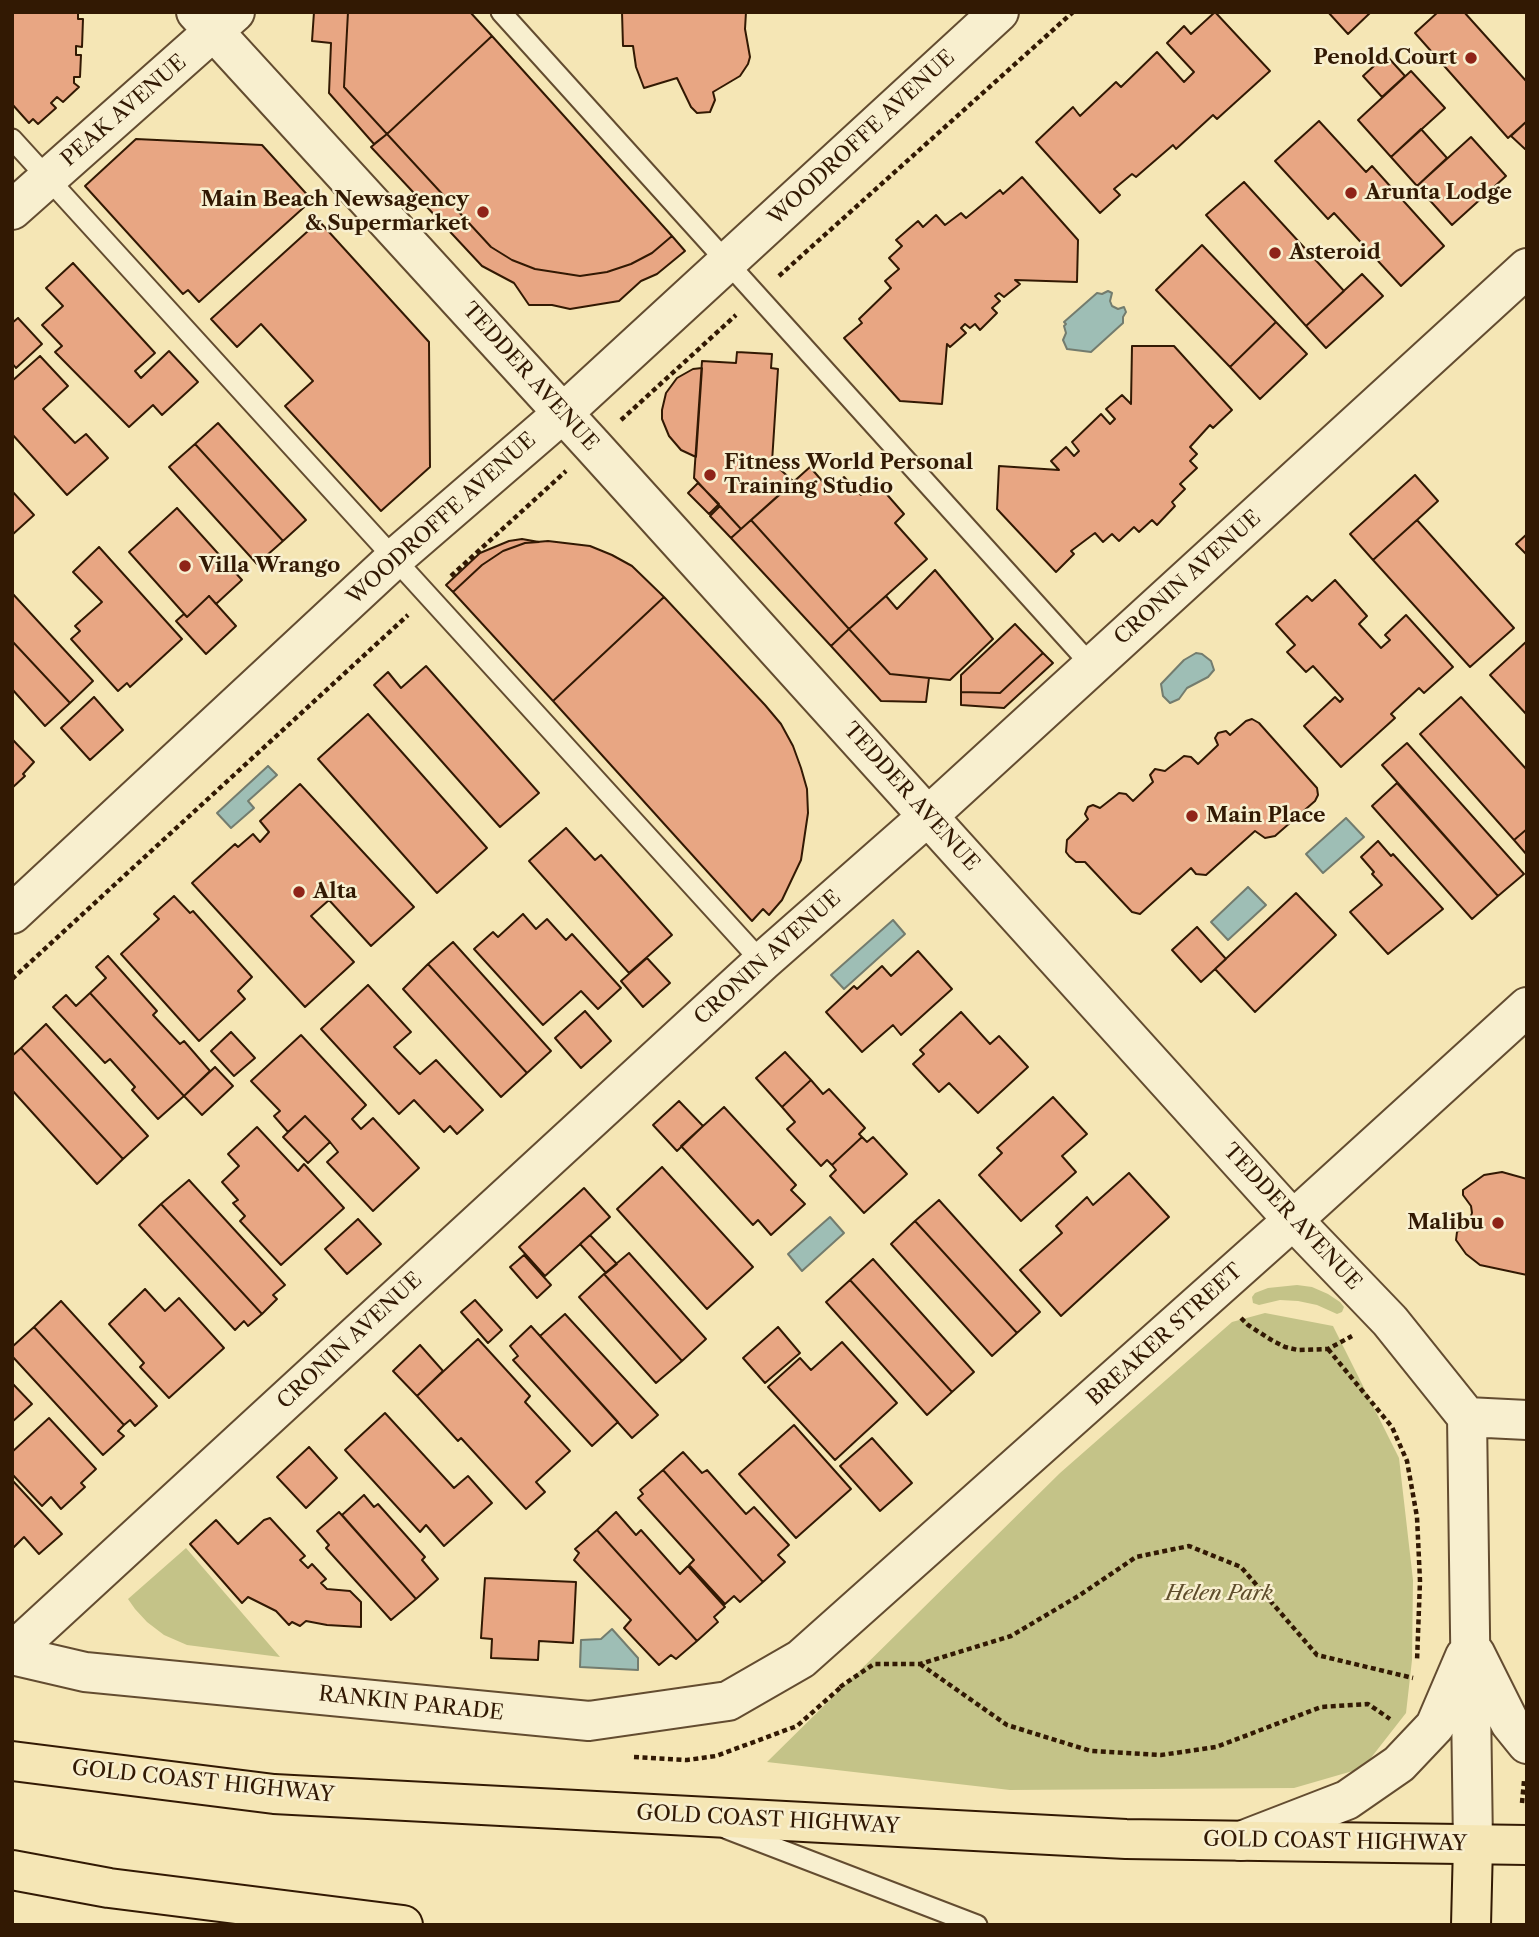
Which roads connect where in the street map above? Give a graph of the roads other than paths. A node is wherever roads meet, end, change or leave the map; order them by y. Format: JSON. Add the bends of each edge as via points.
{"nodes":[{"id":1,"x":501,"y":12,"type":"edge"},
{"id":2,"x":999,"y":12,"type":"edge"},
{"id":3,"x":215,"y":19,"type":"edge"},
{"id":4,"x":12,"y":139,"type":"edge"},
{"id":5,"x":48,"y":178,"type":"junction"},
{"id":6,"x":12,"y":211,"type":"edge"},
{"id":7,"x":726,"y":262,"type":"junction"},
{"id":8,"x":1527,"y":268,"type":"edge"},
{"id":9,"x":563,"y":413,"type":"junction"},
{"id":10,"x":395,"y":558,"type":"junction"},
{"id":11,"x":1092,"y":666,"type":"junction"},
{"id":12,"x":928,"y":816,"type":"junction"},
{"id":13,"x":12,"y":914,"type":"edge"},
{"id":14,"x":762,"y":962,"type":"junction"},
{"id":15,"x":1527,"y":1007,"type":"edge"},
{"id":16,"x":1293,"y":1220,"type":"junction"},
{"id":17,"x":1467,"y":1417,"type":"junction"},
{"id":18,"x":1527,"y":1420,"type":"edge"},
{"id":19,"x":1470,"y":1645,"type":"junction"},
{"id":20,"x":12,"y":1653,"type":"edge"},
{"id":21,"x":801,"y":1659,"type":"joint"},
{"id":22,"x":1527,"y":1744,"type":"edge"},
{"id":23,"x":12,"y":1761,"type":"edge"},
{"id":24,"x":693,"y":1816,"type":"junction"},
{"id":25,"x":1241,"y":1841,"type":"junction"},
{"id":26,"x":1473,"y":1845,"type":"junction"},
{"id":27,"x":1527,"y":1846,"type":"edge"},
{"id":28,"x":12,"y":1870,"type":"edge"},
{"id":29,"x":403,"y":1925,"type":"edge"},
{"id":30,"x":977,"y":1925,"type":"edge"},
{"id":31,"x":1471,"y":1925,"type":"edge"}],
"edges":[{"from":1,"to":7,"type":"lane"},
{"from":2,"to":7,"type":"street","name":"WOODROFFE AVENUE"},
{"from":3,"to":5,"type":"street","name":"PEAK AVENUE"},
{"from":3,"to":9,"type":"street","name":"TEDDER AVENUE"},
{"from":4,"to":5,"type":"lane"},
{"from":5,"to":6,"type":"street","name":"PEAK AVENUE"},
{"from":5,"to":10,"type":"lane"},
{"from":7,"to":9,"type":"street","name":"WOODROFFE AVENUE"},
{"from":7,"to":11,"type":"lane"},
{"from":8,"to":11,"type":"street","name":"CRONIN AVENUE"},
{"from":9,"to":10,"type":"street","name":"WOODROFFE AVENUE"},
{"from":9,"to":12,"type":"street","name":"TEDDER AVENUE"},
{"from":10,"to":13,"type":"street","name":"WOODROFFE AVENUE"},
{"from":10,"to":14,"type":"lane"},
{"from":11,"to":12,"type":"street","name":"CRONIN AVENUE"},
{"from":12,"to":14,"type":"street","name":"CRONIN AVENUE"},
{"from":12,"to":16,"type":"street","name":"TEDDER AVENUE"},
{"from":14,"to":20,"type":"street","name":"CRONIN AVENUE"},
{"from":15,"to":16,"type":"street","name":"BREAKER STREET"},
{"from":16,"to":17,"type":"street","name":"TEDDER AVENUE","via":[[1390,1321]]},
{"from":16,"to":21,"type":"street","name":"BREAKER STREET"},
{"from":17,"to":18,"type":"street"},
{"from":17,"to":19,"type":"street"},
{"from":19,"to":22,"type":"street","via":[[1510,1723]]},
{"from":19,"to":25,"type":"street","via":[[1434,1726],[1399,1764],[1347,1800]]},
{"from":19,"to":26,"type":"street"},
{"from":20,"to":21,"type":"street","name":"RANKIN PARADE","via":[[85,1672],[589,1721],[728,1701]]},
{"from":23,"to":24,"type":"main road","name":"GOLD COAST HIGHWAY","via":[[274,1794]]},
{"from":24,"to":25,"type":"main road","name":"GOLD COAST HIGHWAY"},
{"from":24,"to":30,"type":"lane"},
{"from":25,"to":26,"type":"main road","name":"GOLD COAST HIGHWAY"},
{"from":26,"to":27,"type":"main road","name":"GOLD COAST HIGHWAY"},
{"from":26,"to":31,"type":"main road"},
{"from":28,"to":29,"type":"main road","via":[[109,1888]]}]}
